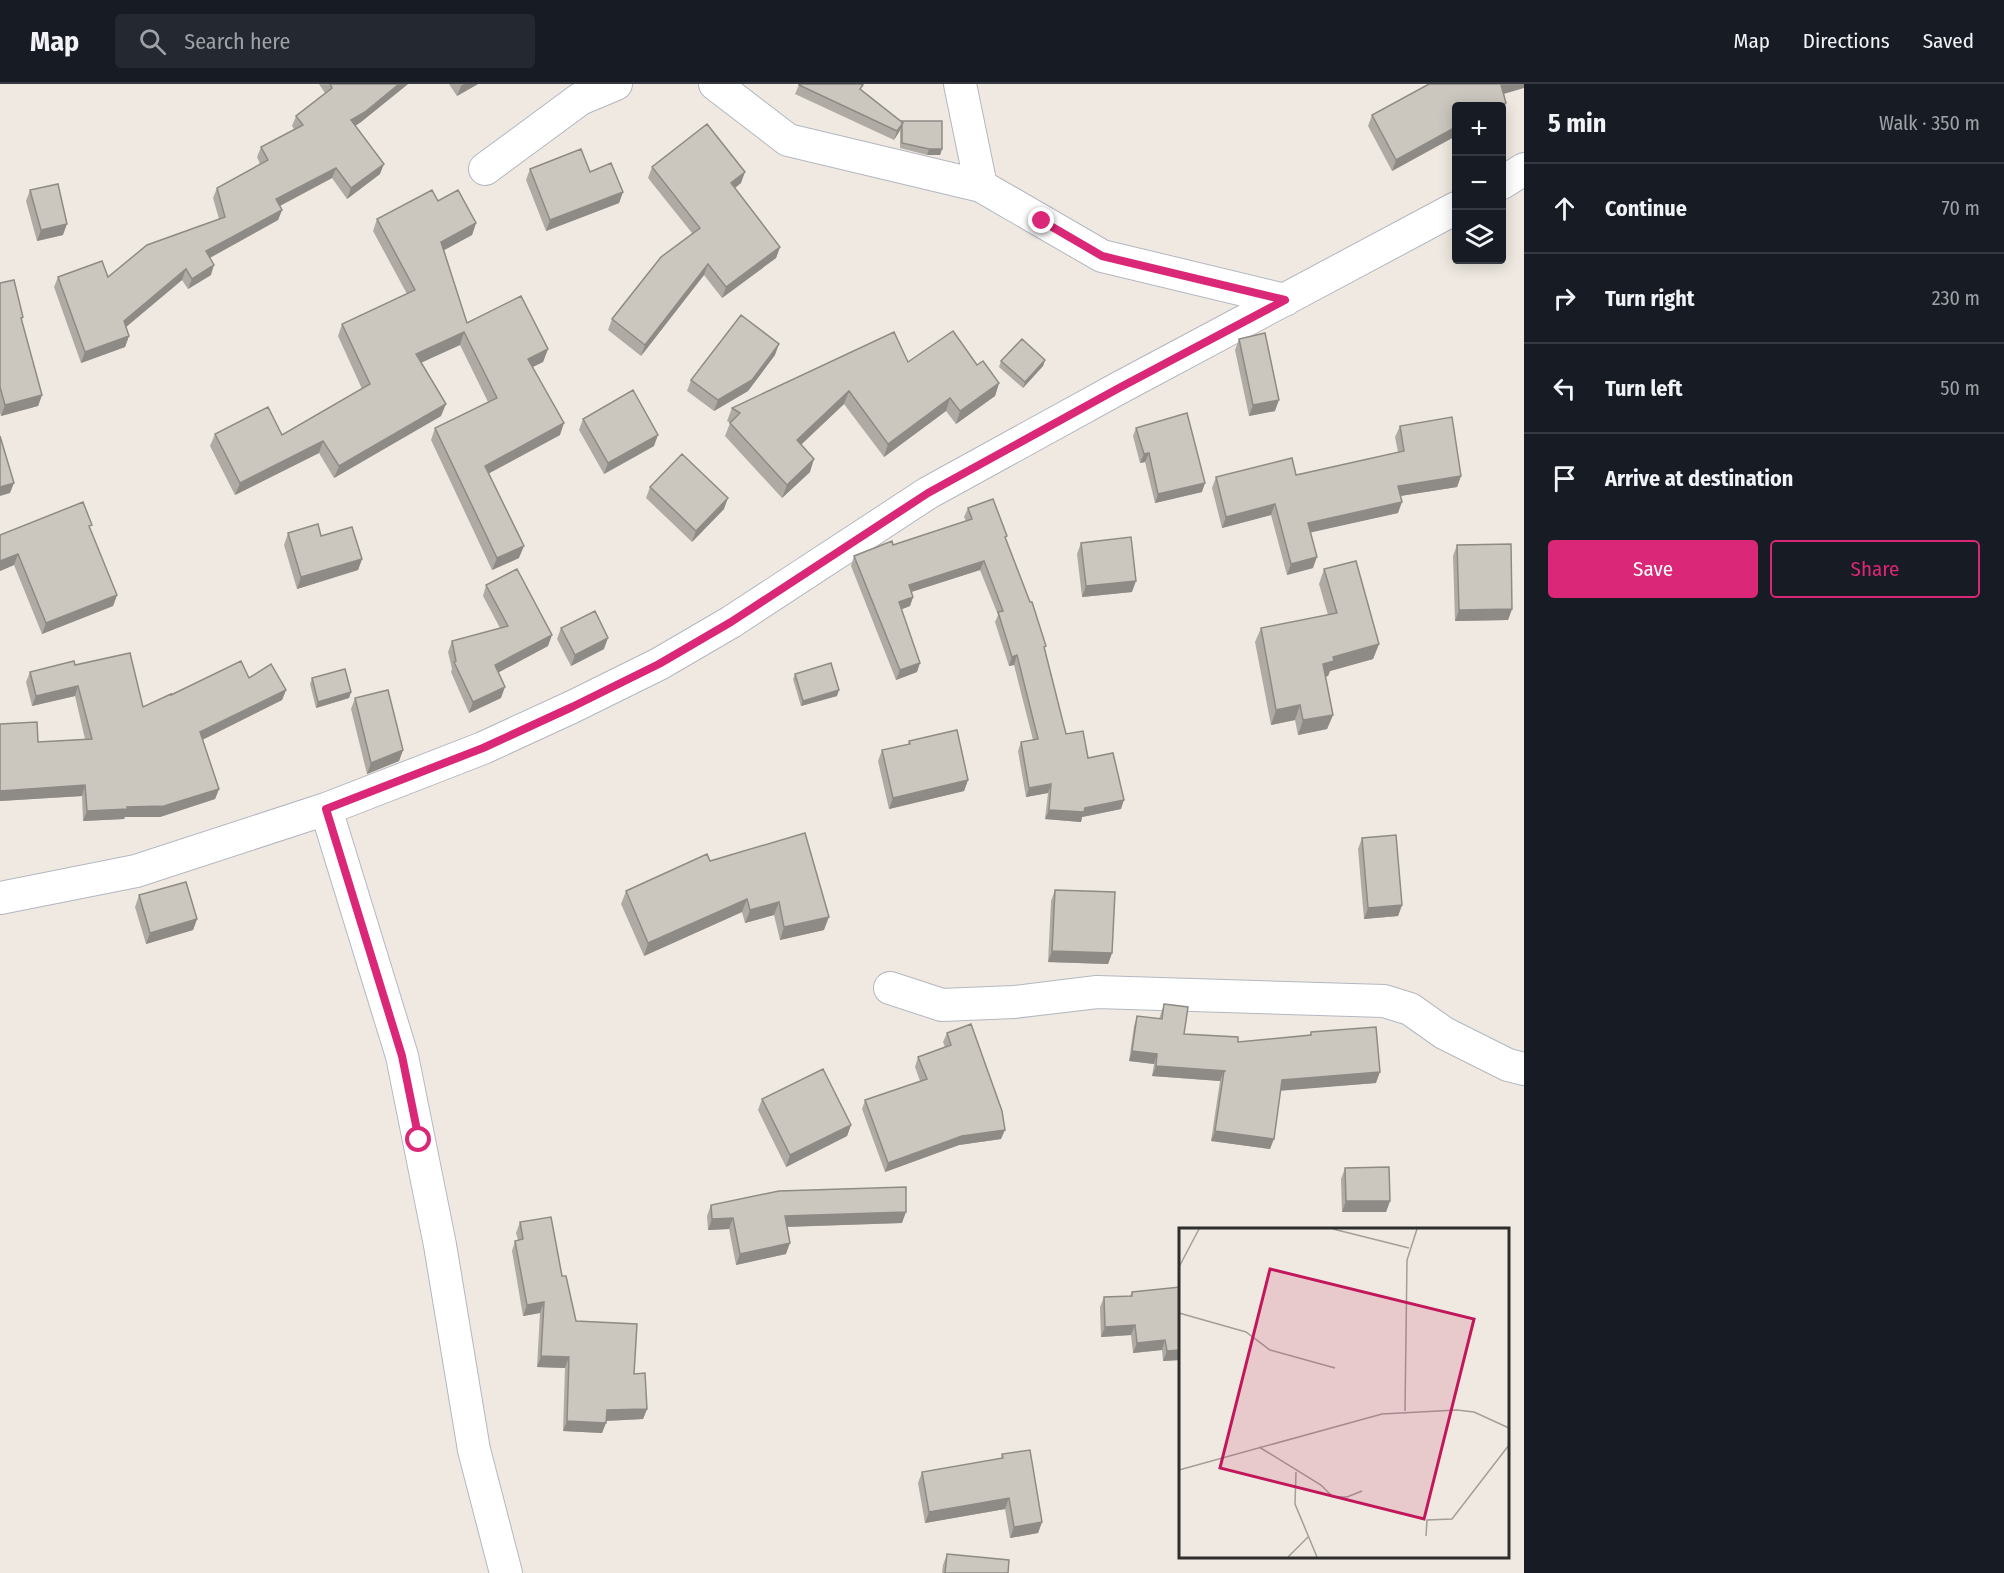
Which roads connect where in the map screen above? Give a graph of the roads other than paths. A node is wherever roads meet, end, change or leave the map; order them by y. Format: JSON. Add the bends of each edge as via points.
{"nodes":[{"id":1,"x":616,"y":84,"type":"edge"},
{"id":2,"x":715,"y":84,"type":"edge"},
{"id":3,"x":960,"y":84,"type":"edge"},
{"id":4,"x":485,"y":169,"type":"dead end"},
{"id":5,"x":1524,"y":170,"type":"edge"},
{"id":6,"x":1506,"y":181,"type":"edge"},
{"id":7,"x":981,"y":186,"type":"junction"},
{"id":8,"x":1452,"y":210,"type":"edge"},
{"id":9,"x":1285,"y":300,"type":"junction"},
{"id":10,"x":326,"y":809,"type":"junction"},
{"id":11,"x":0,"y":898,"type":"edge"},
{"id":12,"x":890,"y":988,"type":"dead end"},
{"id":13,"x":1524,"y":1069,"type":"edge"},
{"id":14,"x":506,"y":1573,"type":"edge"}],
"edges":[{"from":1,"to":4,"type":"street","via":[[580,99]]},
{"from":2,"to":7,"type":"street","via":[[788,140]]},
{"from":3,"to":7,"type":"street"},
{"from":5,"to":6,"type":"street"},
{"from":7,"to":9,"type":"street","via":[[1102,256]]},
{"from":8,"to":9,"type":"street"},
{"from":9,"to":10,"type":"street","via":[[928,493],[731,622],[659,664],[483,748]]},
{"from":10,"to":11,"type":"street","via":[[136,871]]},
{"from":10,"to":14,"type":"street","via":[[402,1056],[440,1245],[474,1450]]},
{"from":12,"to":13,"type":"street","via":[[942,1005],[1014,1002],[1097,992],[1384,1001],[1410,1009],[1444,1033]]}]}
